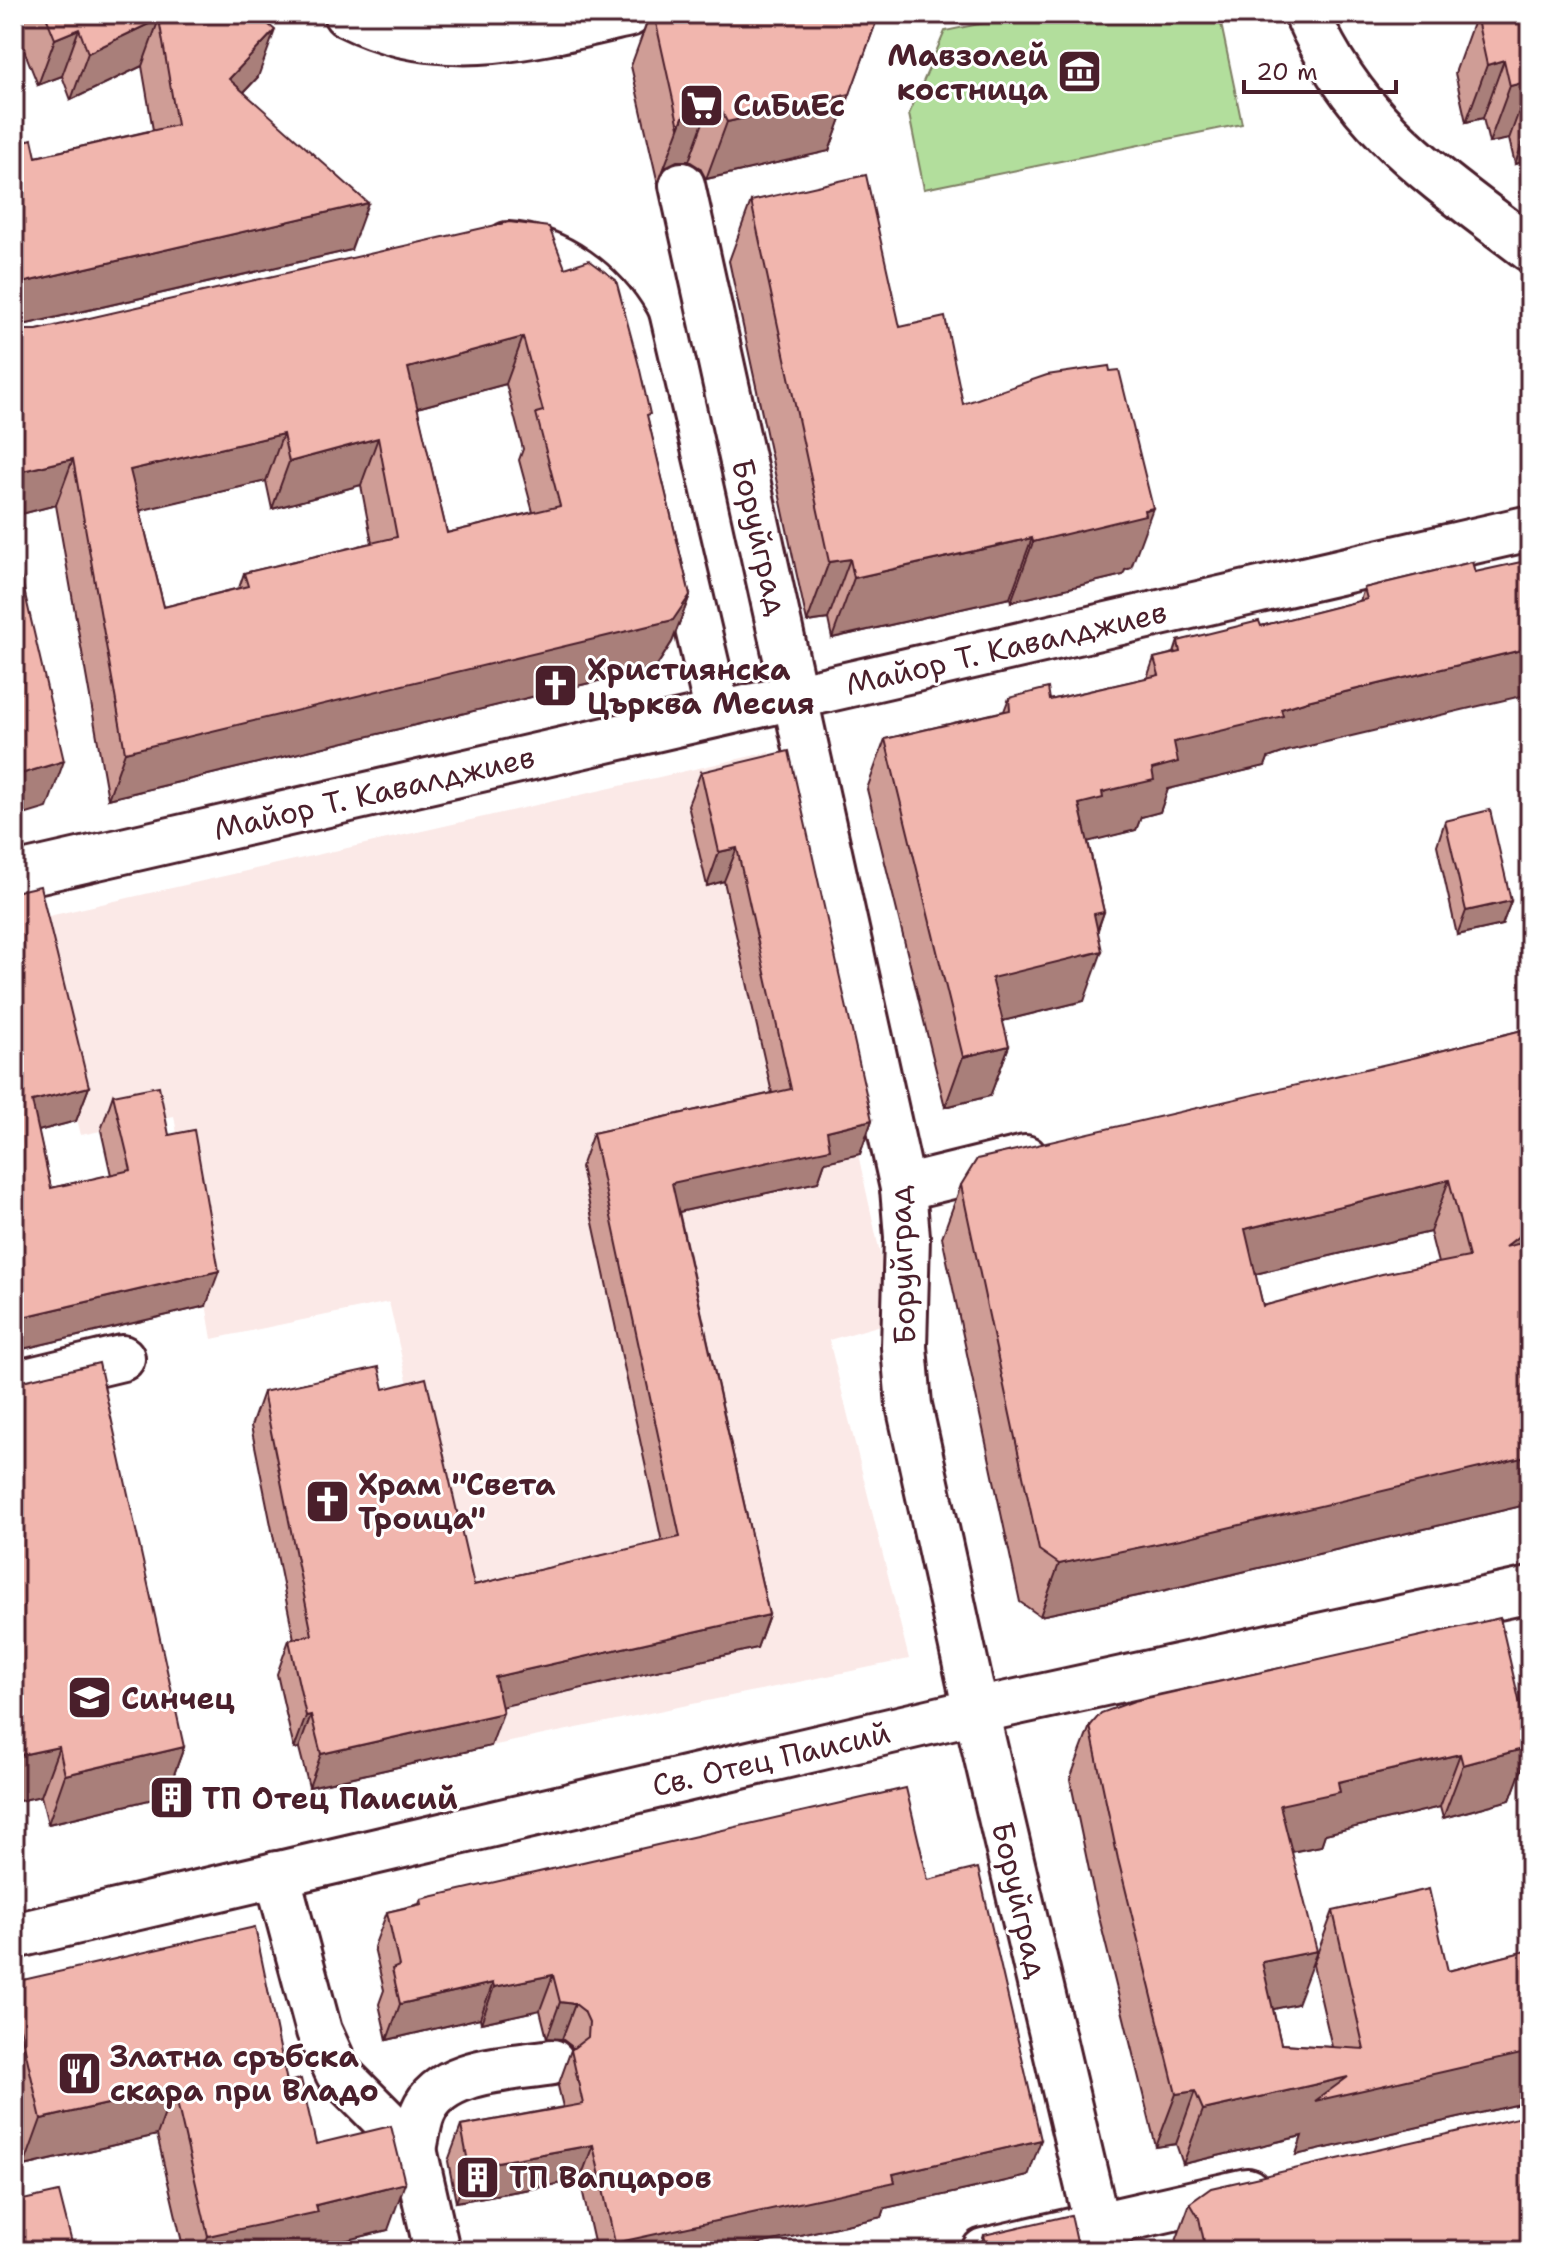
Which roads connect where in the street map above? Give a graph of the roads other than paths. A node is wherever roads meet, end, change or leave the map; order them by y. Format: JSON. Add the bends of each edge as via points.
{"nodes":[{"id":1,"x":629,"y":14,"type":"edge"},
{"id":2,"x":1307,"y":14,"type":"edge"},
{"id":3,"x":367,"y":20,"type":"edge"},
{"id":4,"x":682,"y":185,"type":"edge"},
{"id":5,"x":464,"y":249,"type":"edge"},
{"id":6,"x":1530,"y":249,"type":"edge"},
{"id":7,"x":1530,"y":528,"type":"edge"},
{"id":8,"x":796,"y":696,"type":"junction"},
{"id":9,"x":718,"y":714,"type":"junction"},
{"id":10,"x":14,"y":876,"type":"edge"},
{"id":11,"x":1071,"y":1147,"type":"edge"},
{"id":12,"x":903,"y":1188,"type":"junction"},
{"id":13,"x":122,"y":1358,"type":"dead end"},
{"id":14,"x":14,"y":1384,"type":"edge"},
{"id":15,"x":1530,"y":1590,"type":"edge"},
{"id":16,"x":976,"y":1711,"type":"junction"},
{"id":17,"x":277,"y":1874,"type":"junction"},
{"id":18,"x":14,"y":1936,"type":"edge"},
{"id":19,"x":552,"y":2062,"type":"dead end"},
{"id":20,"x":414,"y":2149,"type":"junction"},
{"id":21,"x":1282,"y":2183,"type":"edge"},
{"id":22,"x":1100,"y":2238,"type":"edge"},
{"id":23,"x":437,"y":2251,"type":"edge"},
{"id":24,"x":984,"y":2251,"type":"edge"}],
"edges":[{"from":1,"to":3,"type":"street","via":[[528,38],[486,42],[422,39]]},
{"from":2,"to":6,"type":"street","via":[[1322,50],[1374,123]]},
{"from":4,"to":8,"type":"street","name":"Боруйград"},
{"from":5,"to":9,"type":"street","via":[[527,246],[597,284],[614,301],[627,325]]},
{"from":7,"to":8,"type":"street","name":"Майор Т. Кавалджиев"},
{"from":8,"to":9,"type":"street","name":"Майор Т. Кавалджиев"},
{"from":8,"to":12,"type":"street","name":"Боруйград"},
{"from":9,"to":10,"type":"street","name":"Майор Т. Кавалджиев"},
{"from":11,"to":12,"type":"street"},
{"from":12,"to":16,"type":"street","name":"Боруйград","via":[[909,1405]]},
{"from":13,"to":14,"type":"street"},
{"from":15,"to":16,"type":"street","name":"Св. Отец Паисий"},
{"from":16,"to":17,"type":"street","name":"Св. Отец Паисий"},
{"from":16,"to":22,"type":"street","name":"Боруйград"},
{"from":17,"to":18,"type":"street","name":"Св. Отец Паисий"},
{"from":17,"to":20,"type":"street","via":[[319,2031],[338,2073]]},
{"from":19,"to":20,"type":"street","via":[[458,2080],[438,2091],[423,2111]]},
{"from":20,"to":23,"type":"street"},
{"from":21,"to":22,"type":"street"},
{"from":22,"to":24,"type":"street"}]}
